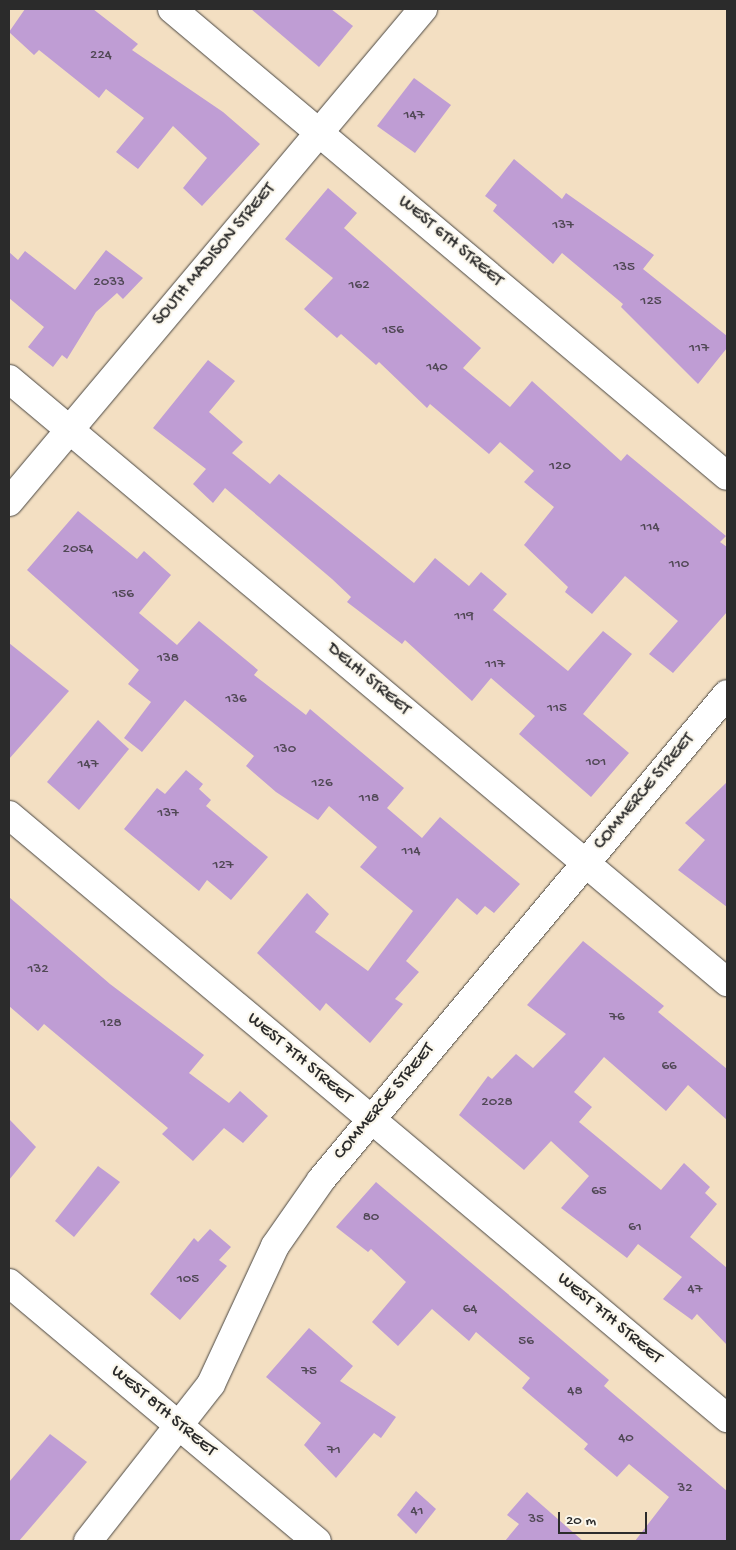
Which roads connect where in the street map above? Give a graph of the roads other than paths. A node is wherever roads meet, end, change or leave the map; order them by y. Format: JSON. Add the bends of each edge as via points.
{"nodes":[{"id":1,"x":172,"y":9,"type":"edge"},
{"id":2,"x":423,"y":9,"type":"edge"},
{"id":3,"x":319,"y":132,"type":"junction"},
{"id":4,"x":9,"y":379,"type":"edge"},
{"id":5,"x":69,"y":430,"type":"junction"},
{"id":6,"x":727,"y":476,"type":"edge"},
{"id":7,"x":9,"y":502,"type":"edge"},
{"id":8,"x":727,"y":694,"type":"edge"},
{"id":9,"x":9,"y":815,"type":"edge"},
{"id":10,"x":585,"y":862,"type":"junction"},
{"id":11,"x":727,"y":982,"type":"edge"},
{"id":12,"x":371,"y":1119,"type":"junction"},
{"id":13,"x":9,"y":1283,"type":"edge"},
{"id":14,"x":727,"y":1418,"type":"edge"},
{"id":15,"x":179,"y":1426,"type":"junction"},
{"id":16,"x":88,"y":1541,"type":"edge"},
{"id":17,"x":317,"y":1541,"type":"edge"}],
"edges":[{"from":1,"to":3,"type":"street","name":"WEST 6TH STREET"},
{"from":2,"to":3,"type":"street","name":"SOUTH MADISON STREET"},
{"from":3,"to":5,"type":"street","name":"SOUTH MADISON STREET"},
{"from":3,"to":6,"type":"street","name":"WEST 6TH STREET"},
{"from":4,"to":5,"type":"street","name":"DELHI STREET"},
{"from":5,"to":7,"type":"street","name":"SOUTH MADISON STREET"},
{"from":5,"to":10,"type":"street","name":"DELHI STREET"},
{"from":8,"to":10,"type":"street","name":"COMMERCE STREET"},
{"from":9,"to":12,"type":"street","name":"WEST 7TH STREET"},
{"from":10,"to":11,"type":"street","name":"DELHI STREET"},
{"from":10,"to":12,"type":"street","name":"COMMERCE STREET"},
{"from":12,"to":14,"type":"street","name":"WEST 7TH STREET"},
{"from":12,"to":15,"type":"street","name":"COMMERCE STREET","via":[[276,1246],[218,1372]]},
{"from":13,"to":15,"type":"street","name":"WEST 8TH STREET"},
{"from":15,"to":16,"type":"street","name":"COMMERCE STREET"},
{"from":15,"to":17,"type":"street","name":"WEST 8TH STREET"}]}
